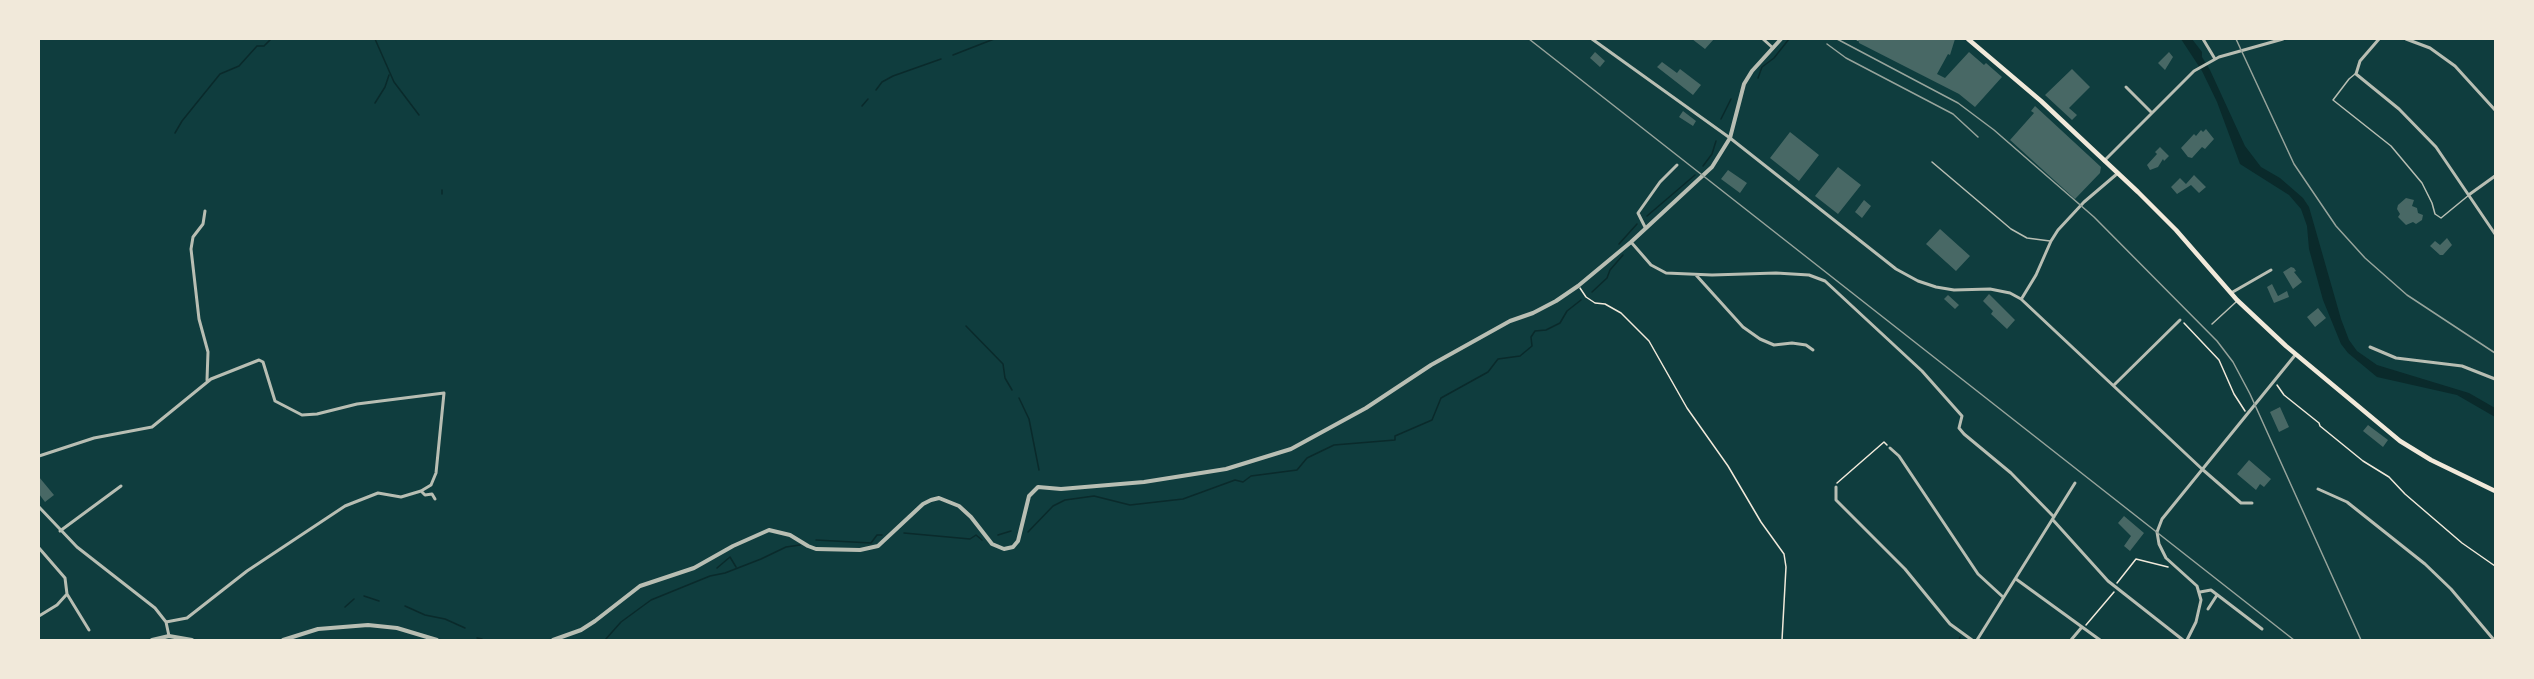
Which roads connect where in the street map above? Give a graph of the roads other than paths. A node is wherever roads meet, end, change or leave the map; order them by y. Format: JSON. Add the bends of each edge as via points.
{"nodes":[{"id":1,"x":1592,"y":39,"type":"edge"},
{"id":2,"x":1763,"y":39,"type":"edge"},
{"id":3,"x":1781,"y":39,"type":"edge"},
{"id":4,"x":1968,"y":39,"type":"edge"},
{"id":5,"x":2203,"y":39,"type":"edge"},
{"id":6,"x":2283,"y":39,"type":"edge"},
{"id":7,"x":2379,"y":39,"type":"edge"},
{"id":8,"x":2406,"y":39,"type":"edge"},
{"id":9,"x":2277,"y":40,"type":"edge"},
{"id":10,"x":1773,"y":48,"type":"junction"},
{"id":11,"x":2212,"y":60,"type":"junction"},
{"id":12,"x":2356,"y":74,"type":"junction"},
{"id":13,"x":2126,"y":87,"type":"dead end"},
{"id":14,"x":2495,"y":110,"type":"edge"},
{"id":15,"x":2152,"y":113,"type":"junction"},
{"id":16,"x":1730,"y":138,"type":"junction"},
{"id":17,"x":2104,"y":161,"type":"junction"},
{"id":18,"x":1932,"y":162,"type":"dead end"},
{"id":19,"x":1677,"y":165,"type":"dead end"},
{"id":20,"x":2118,"y":173,"type":"junction"},
{"id":21,"x":2495,"y":176,"type":"edge"},
{"id":22,"x":2470,"y":194,"type":"junction"},
{"id":23,"x":205,"y":211,"type":"dead end"},
{"id":24,"x":1645,"y":227,"type":"junction"},
{"id":25,"x":2495,"y":234,"type":"edge"},
{"id":26,"x":2051,"y":241,"type":"junction"},
{"id":27,"x":1631,"y":242,"type":"junction"},
{"id":28,"x":2271,"y":270,"type":"dead end"},
{"id":29,"x":1696,"y":275,"type":"junction"},
{"id":30,"x":2231,"y":293,"type":"junction"},
{"id":31,"x":2021,"y":299,"type":"junction"},
{"id":32,"x":2237,"y":300,"type":"junction"},
{"id":33,"x":2180,"y":320,"type":"road end"},
{"id":34,"x":2212,"y":324,"type":"dead end"},
{"id":35,"x":2370,"y":347,"type":"dead end"},
{"id":36,"x":1813,"y":350,"type":"dead end"},
{"id":37,"x":2296,"y":354,"type":"junction"},
{"id":38,"x":2495,"y":379,"type":"edge"},
{"id":39,"x":207,"y":382,"type":"junction"},
{"id":40,"x":2114,"y":385,"type":"junction"},
{"id":41,"x":1890,"y":448,"type":"road end"},
{"id":42,"x":39,"y":456,"type":"edge"},
{"id":43,"x":2202,"y":469,"type":"junction"},
{"id":44,"x":2076,"y":483,"type":"dead end"},
{"id":45,"x":1836,"y":485,"type":"road end"},
{"id":46,"x":121,"y":486,"type":"dead end"},
{"id":47,"x":2318,"y":489,"type":"dead end"},
{"id":48,"x":2495,"y":491,"type":"edge"},
{"id":49,"x":421,"y":492,"type":"junction"},
{"id":50,"x":435,"y":499,"type":"dead end"},
{"id":51,"x":2252,"y":503,"type":"dead end"},
{"id":52,"x":39,"y":507,"type":"edge"},
{"id":53,"x":2054,"y":518,"type":"junction"},
{"id":54,"x":60,"y":531,"type":"junction"},
{"id":55,"x":39,"y":548,"type":"edge"},
{"id":56,"x":2016,"y":579,"type":"junction"},
{"id":57,"x":2200,"y":592,"type":"junction"},
{"id":58,"x":67,"y":594,"type":"junction"},
{"id":59,"x":2217,"y":595,"type":"junction"},
{"id":60,"x":2003,"y":597,"type":"junction"},
{"id":61,"x":2208,"y":609,"type":"dead end"},
{"id":62,"x":39,"y":616,"type":"edge"},
{"id":63,"x":166,"y":622,"type":"junction"},
{"id":64,"x":2084,"y":626,"type":"junction"},
{"id":65,"x":2262,"y":629,"type":"dead end"},
{"id":66,"x":89,"y":630,"type":"dead end"},
{"id":67,"x":169,"y":636,"type":"junction"},
{"id":68,"x":152,"y":640,"type":"edge"},
{"id":69,"x":192,"y":640,"type":"edge"},
{"id":70,"x":283,"y":640,"type":"edge"},
{"id":71,"x":437,"y":640,"type":"edge"},
{"id":72,"x":553,"y":640,"type":"edge"},
{"id":73,"x":1972,"y":640,"type":"edge"},
{"id":74,"x":1977,"y":640,"type":"edge"},
{"id":75,"x":2071,"y":640,"type":"edge"},
{"id":76,"x":2100,"y":640,"type":"edge"},
{"id":77,"x":2185,"y":640,"type":"edge"},
{"id":78,"x":2494,"y":640,"type":"edge"}],
"edges":[{"from":1,"to":16,"type":"street"},
{"from":2,"to":10,"type":"street"},
{"from":3,"to":10,"type":"street"},
{"from":4,"to":17,"type":"main road"},
{"from":5,"to":11,"type":"street"},
{"from":6,"to":9,"type":"street"},
{"from":7,"to":12,"type":"street","via":[[2360,62]]},
{"from":8,"to":14,"type":"street","via":[[2430,48],[2455,66]]},
{"from":9,"to":11,"type":"street"},
{"from":10,"to":16,"type":"street","via":[[1744,84]]},
{"from":11,"to":15,"type":"street","via":[[2194,71]]},
{"from":12,"to":22,"type":"street","via":[[2417,126]]},
{"from":12,"to":22,"type":"lane","via":[[2333,100],[2391,146],[2422,183],[2435,214],[2441,218]]},
{"from":13,"to":15,"type":"street"},
{"from":15,"to":17,"type":"street"},
{"from":16,"to":24,"type":"street","via":[[1712,167]]},
{"from":16,"to":31,"type":"street","via":[[1901,272],[1936,287],[1990,289]]},
{"from":17,"to":20,"type":"main road"},
{"from":18,"to":26,"type":"lane","via":[[2011,229],[2027,238]]},
{"from":19,"to":24,"type":"street","via":[[1638,213]]},
{"from":20,"to":26,"type":"street","via":[[2074,212]]},
{"from":20,"to":30,"type":"main road"},
{"from":21,"to":22,"type":"street"},
{"from":22,"to":25,"type":"street"},
{"from":23,"to":39,"type":"street","via":[[191,249],[199,319],[208,352]]},
{"from":24,"to":27,"type":"street"},
{"from":26,"to":31,"type":"street"},
{"from":27,"to":29,"type":"street","via":[[1659,271]]},
{"from":27,"to":72,"type":"street","via":[[1578,286],[1431,365],[1366,408],[1291,449],[1226,469],[1144,482],[1061,489],[1038,487],[1029,496],[1018,541],[1004,549],[992,544],[971,517],[950,501],[939,498],[923,504],[881,544],[860,550],[816,549],[780,531],[769,530],[694,568],[640,586],[595,621]]},
{"from":28,"to":30,"type":"street"},
{"from":29,"to":36,"type":"street","via":[[1743,327],[1760,339],[1774,345],[1806,345]]},
{"from":29,"to":53,"type":"street","via":[[1809,275],[1826,281],[1922,371],[1962,416],[1959,428],[1964,434],[2012,473]]},
{"from":30,"to":32,"type":"main road"},
{"from":31,"to":40,"type":"street"},
{"from":32,"to":34,"type":"lane"},
{"from":32,"to":37,"type":"main road"},
{"from":33,"to":40,"type":"street"},
{"from":35,"to":38,"type":"street","via":[[2396,358],[2462,366]]},
{"from":37,"to":43,"type":"street"},
{"from":37,"to":48,"type":"main road","via":[[2400,441]]},
{"from":39,"to":42,"type":"street","via":[[152,427],[94,438]]},
{"from":39,"to":49,"type":"street","via":[[259,360],[275,401],[302,415],[444,393],[436,473],[431,485]]},
{"from":40,"to":43,"type":"street"},
{"from":41,"to":60,"type":"street","via":[[1978,574]]},
{"from":43,"to":51,"type":"street","via":[[2241,502]]},
{"from":43,"to":57,"type":"street","via":[[2162,519],[2157,532],[2166,558]]},
{"from":44,"to":53,"type":"street"},
{"from":45,"to":73,"type":"street","via":[[1836,500],[1905,568],[1950,624]]},
{"from":46,"to":54,"type":"street"},
{"from":47,"to":78,"type":"street","via":[[2347,502],[2425,564]]},
{"from":49,"to":50,"type":"street","via":[[432,494]]},
{"from":49,"to":63,"type":"street","via":[[401,497],[378,493],[345,506],[247,571],[188,618]]},
{"from":52,"to":54,"type":"street"},
{"from":53,"to":56,"type":"street"},
{"from":53,"to":77,"type":"street","via":[[2115,586]]},
{"from":54,"to":63,"type":"street","via":[[155,608]]},
{"from":55,"to":58,"type":"street","via":[[65,578]]},
{"from":56,"to":60,"type":"street"},
{"from":56,"to":64,"type":"street"},
{"from":57,"to":59,"type":"street","via":[[2211,590]]},
{"from":57,"to":77,"type":"street","via":[[2200,608]]},
{"from":58,"to":62,"type":"street"},
{"from":58,"to":66,"type":"street"},
{"from":59,"to":61,"type":"street"},
{"from":59,"to":65,"type":"street"},
{"from":60,"to":74,"type":"street"},
{"from":63,"to":67,"type":"street"},
{"from":64,"to":75,"type":"street"},
{"from":64,"to":76,"type":"street"},
{"from":67,"to":68,"type":"street"},
{"from":67,"to":69,"type":"street"},
{"from":70,"to":71,"type":"street","via":[[318,629],[368,625],[397,628]]}]}
